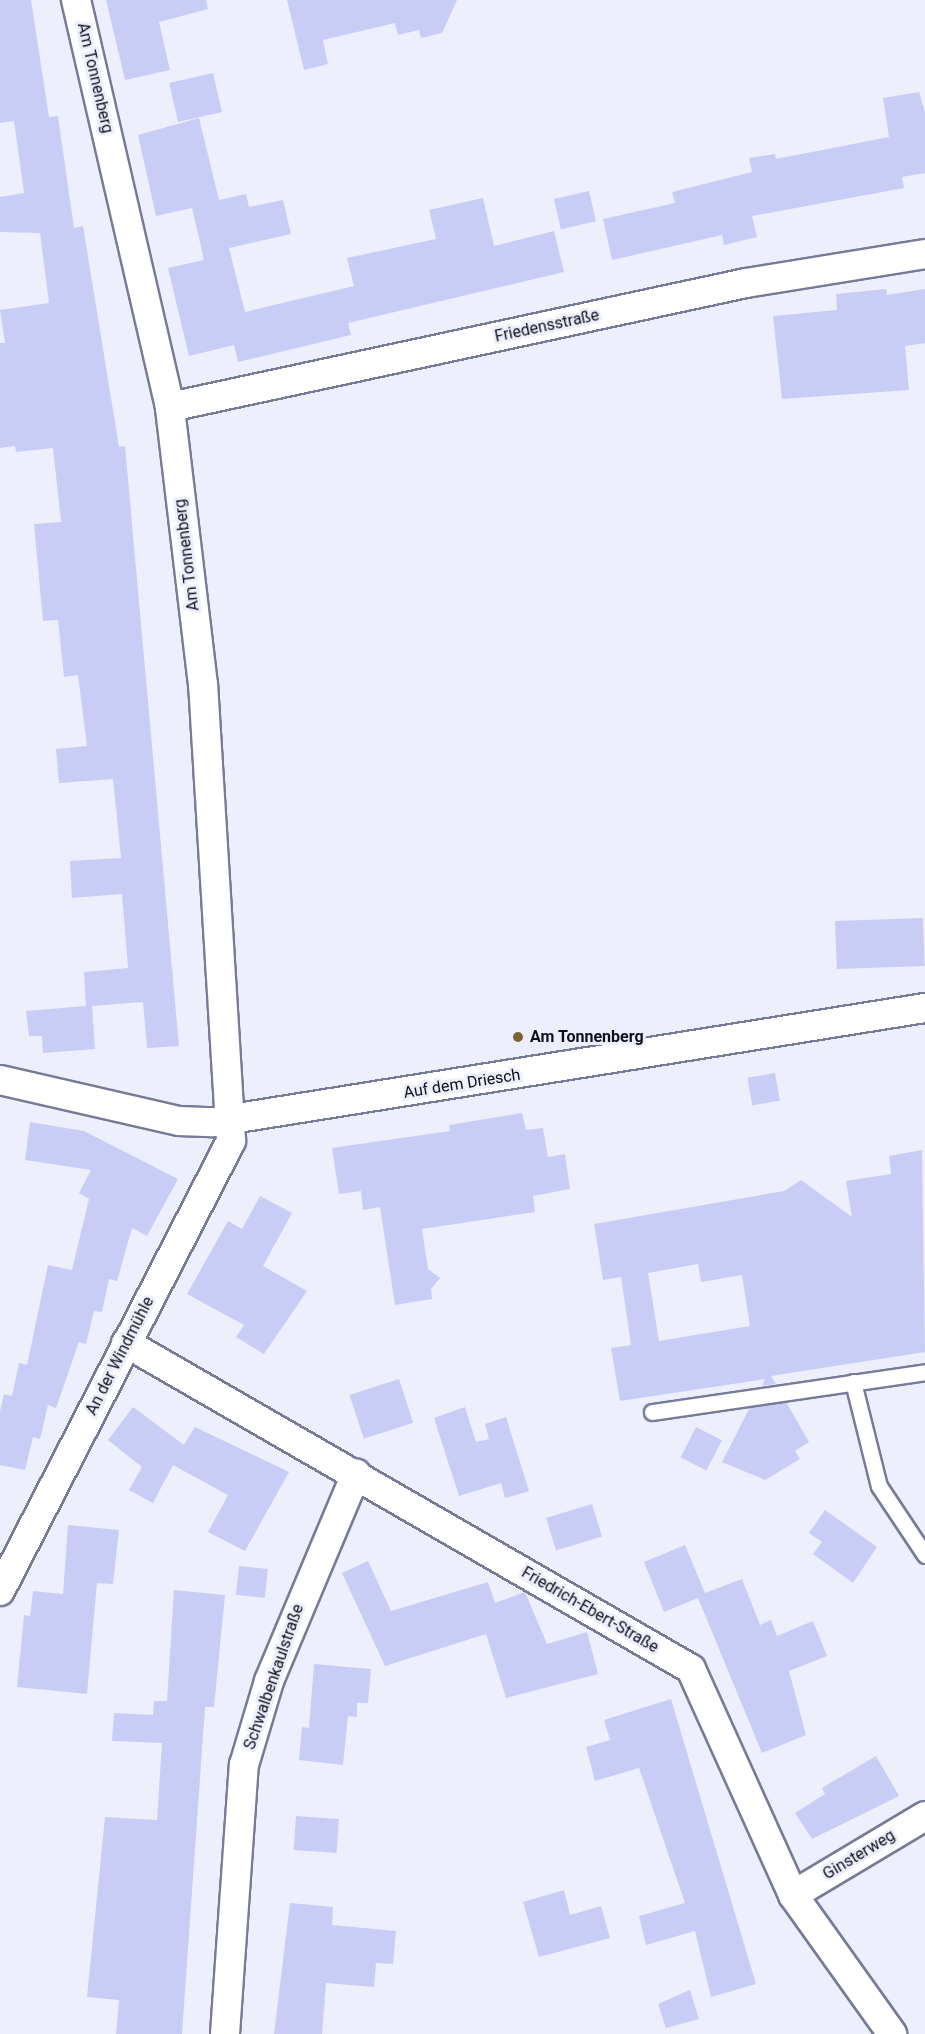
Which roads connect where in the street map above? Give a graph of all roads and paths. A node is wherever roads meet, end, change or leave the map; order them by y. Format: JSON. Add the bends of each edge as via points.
{"nodes":[{"id":1,"x":76,"y":0,"type":"edge"},
{"id":2,"x":925,"y":254,"type":"edge"},
{"id":3,"x":170,"y":407,"type":"junction"},
{"id":4,"x":925,"y":1008,"type":"edge"},
{"id":5,"x":0,"y":1080,"type":"edge"},
{"id":6,"x":230,"y":1119,"type":"junction"},
{"id":7,"x":126,"y":1343,"type":"junction"},
{"id":8,"x":925,"y":1372,"type":"edge"},
{"id":9,"x":853,"y":1382,"type":"junction"},
{"id":10,"x":652,"y":1412,"type":"dead end"},
{"id":11,"x":356,"y":1474,"type":"junction"},
{"id":12,"x":925,"y":1556,"type":"edge"},
{"id":13,"x":0,"y":1591,"type":"edge"},
{"id":14,"x":925,"y":1816,"type":"edge"},
{"id":15,"x":793,"y":1895,"type":"junction"},
{"id":16,"x":225,"y":2034,"type":"edge"},
{"id":17,"x":892,"y":2034,"type":"edge"}],
"edges":[{"from":1,"to":3,"type":"street","name":"Am Tonnenberg"},
{"from":2,"to":3,"type":"street","name":"Friedensstraße","via":[[746,283]]},
{"from":3,"to":6,"type":"street","name":"Am Tonnenberg","via":[[203,685]]},
{"from":4,"to":6,"type":"street","name":"Auf dem Driesch"},
{"from":5,"to":6,"type":"street","name":"Auf dem Driesch","via":[[178,1121]]},
{"from":6,"to":7,"type":"street","name":"An der Windmühle","via":[[231,1141],[222,1164]]},
{"from":7,"to":11,"type":"street","name":"Friedrich-Ebert-Straße"},
{"from":7,"to":13,"type":"street","name":"An der Windmühle"},
{"from":8,"to":9,"type":"lane"},
{"from":9,"to":10,"type":"lane"},
{"from":9,"to":12,"type":"lane","via":[[879,1486]]},
{"from":11,"to":15,"type":"street","name":"Friedrich-Ebert-Straße","via":[[691,1669]]},
{"from":11,"to":16,"type":"street","name":"Schwalbenkaulstraße","via":[[269,1681],[244,1765]]},
{"from":14,"to":15,"type":"street","name":"Ginsterweg"},
{"from":15,"to":17,"type":"street","name":"Friedrich-Ebert-Straße"}]}
